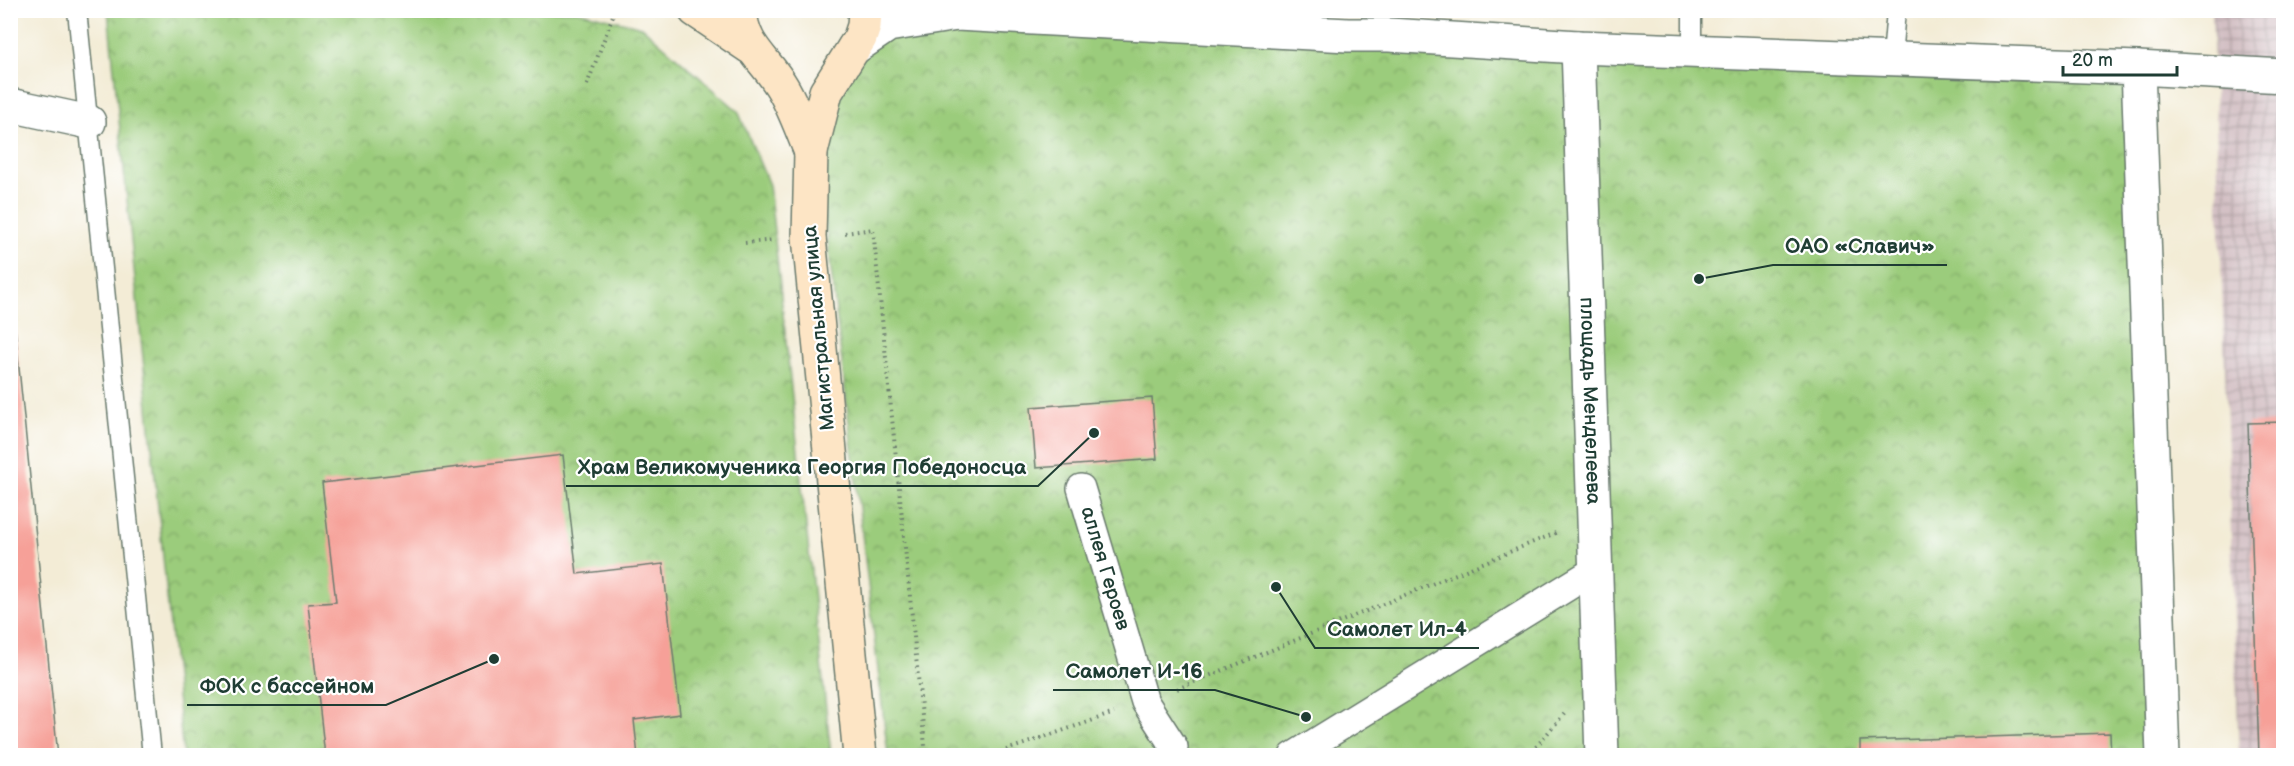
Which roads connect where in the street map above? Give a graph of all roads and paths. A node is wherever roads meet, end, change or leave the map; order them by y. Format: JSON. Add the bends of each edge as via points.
{"nodes":[{"id":1,"x":77,"y":10,"type":"edge"},
{"id":2,"x":615,"y":10,"type":"edge"},
{"id":3,"x":695,"y":10,"type":"edge"},
{"id":4,"x":740,"y":10,"type":"edge"},
{"id":5,"x":865,"y":10,"type":"edge"},
{"id":6,"x":1692,"y":10,"type":"edge"},
{"id":7,"x":1896,"y":10,"type":"edge"},
{"id":8,"x":946,"y":12,"type":"edge"},
{"id":9,"x":1347,"y":23,"type":"edge"},
{"id":10,"x":1578,"y":47,"type":"junction"},
{"id":11,"x":1692,"y":51,"type":"junction"},
{"id":12,"x":851,"y":52,"type":"junction"},
{"id":13,"x":756,"y":54,"type":"junction"},
{"id":14,"x":1892,"y":58,"type":"junction"},
{"id":15,"x":2138,"y":68,"type":"junction"},
{"id":16,"x":2283,"y":76,"type":"edge"},
{"id":17,"x":587,"y":85,"type":"dead end"},
{"id":18,"x":10,"y":105,"type":"edge"},
{"id":19,"x":89,"y":122,"type":"junction"},
{"id":20,"x":811,"y":152,"type":"junction"},
{"id":21,"x":809,"y":237,"type":"junction"},
{"id":22,"x":745,"y":243,"type":"dead end"},
{"id":23,"x":1081,"y":488,"type":"dead end"},
{"id":24,"x":1593,"y":518,"type":"junction"},
{"id":25,"x":1595,"y":570,"type":"junction"},
{"id":26,"x":1145,"y":702,"type":"junction"},
{"id":27,"x":1174,"y":747,"type":"dead end"},
{"id":28,"x":152,"y":756,"type":"edge"},
{"id":29,"x":860,"y":756,"type":"edge"},
{"id":30,"x":926,"y":756,"type":"edge"},
{"id":31,"x":989,"y":756,"type":"edge"},
{"id":32,"x":1293,"y":756,"type":"edge"},
{"id":33,"x":1602,"y":756,"type":"edge"},
{"id":34,"x":2163,"y":756,"type":"edge"}],
"edges":[{"from":1,"to":19,"type":"lane"},
{"from":2,"to":17,"type":"path"},
{"from":3,"to":13,"type":"main road"},
{"from":4,"to":13,"type":"main road","via":[[742,29]]},
{"from":5,"to":12,"type":"main road","via":[[864,27]]},
{"from":6,"to":11,"type":"lane"},
{"from":7,"to":14,"type":"lane"},
{"from":8,"to":9,"type":"street"},
{"from":8,"to":12,"type":"street","via":[[888,25]]},
{"from":9,"to":10,"type":"street","via":[[1389,46]]},
{"from":10,"to":11,"type":"street"},
{"from":10,"to":24,"type":"street","name":"площадь Менделеева","via":[[1580,443]]},
{"from":11,"to":14,"type":"street"},
{"from":12,"to":13,"type":"main road","via":[[828,70],[805,75],[774,68]]},
{"from":12,"to":20,"type":"main road","via":[[826,92]]},
{"from":13,"to":20,"type":"main road","via":[[783,87]]},
{"from":14,"to":15,"type":"street"},
{"from":15,"to":16,"type":"street"},
{"from":15,"to":34,"type":"street"},
{"from":18,"to":19,"type":"street"},
{"from":19,"to":28,"type":"lane"},
{"from":20,"to":21,"type":"main road","name":"Магистральная улица"},
{"from":21,"to":22,"type":"path"},
{"from":21,"to":29,"type":"main road","name":"Магистральная улица"},
{"from":21,"to":30,"type":"path","via":[[873,229]]},
{"from":23,"to":26,"type":"street","name":"аллея Героев"},
{"from":24,"to":25,"type":"street","name":"площадь Менделеева"},
{"from":24,"to":26,"type":"path"},
{"from":25,"to":32,"type":"street"},
{"from":25,"to":33,"type":"street","name":"площадь Менделеева"},
{"from":26,"to":27,"type":"street","name":"аллея Героев"},
{"from":26,"to":31,"type":"path"}]}
